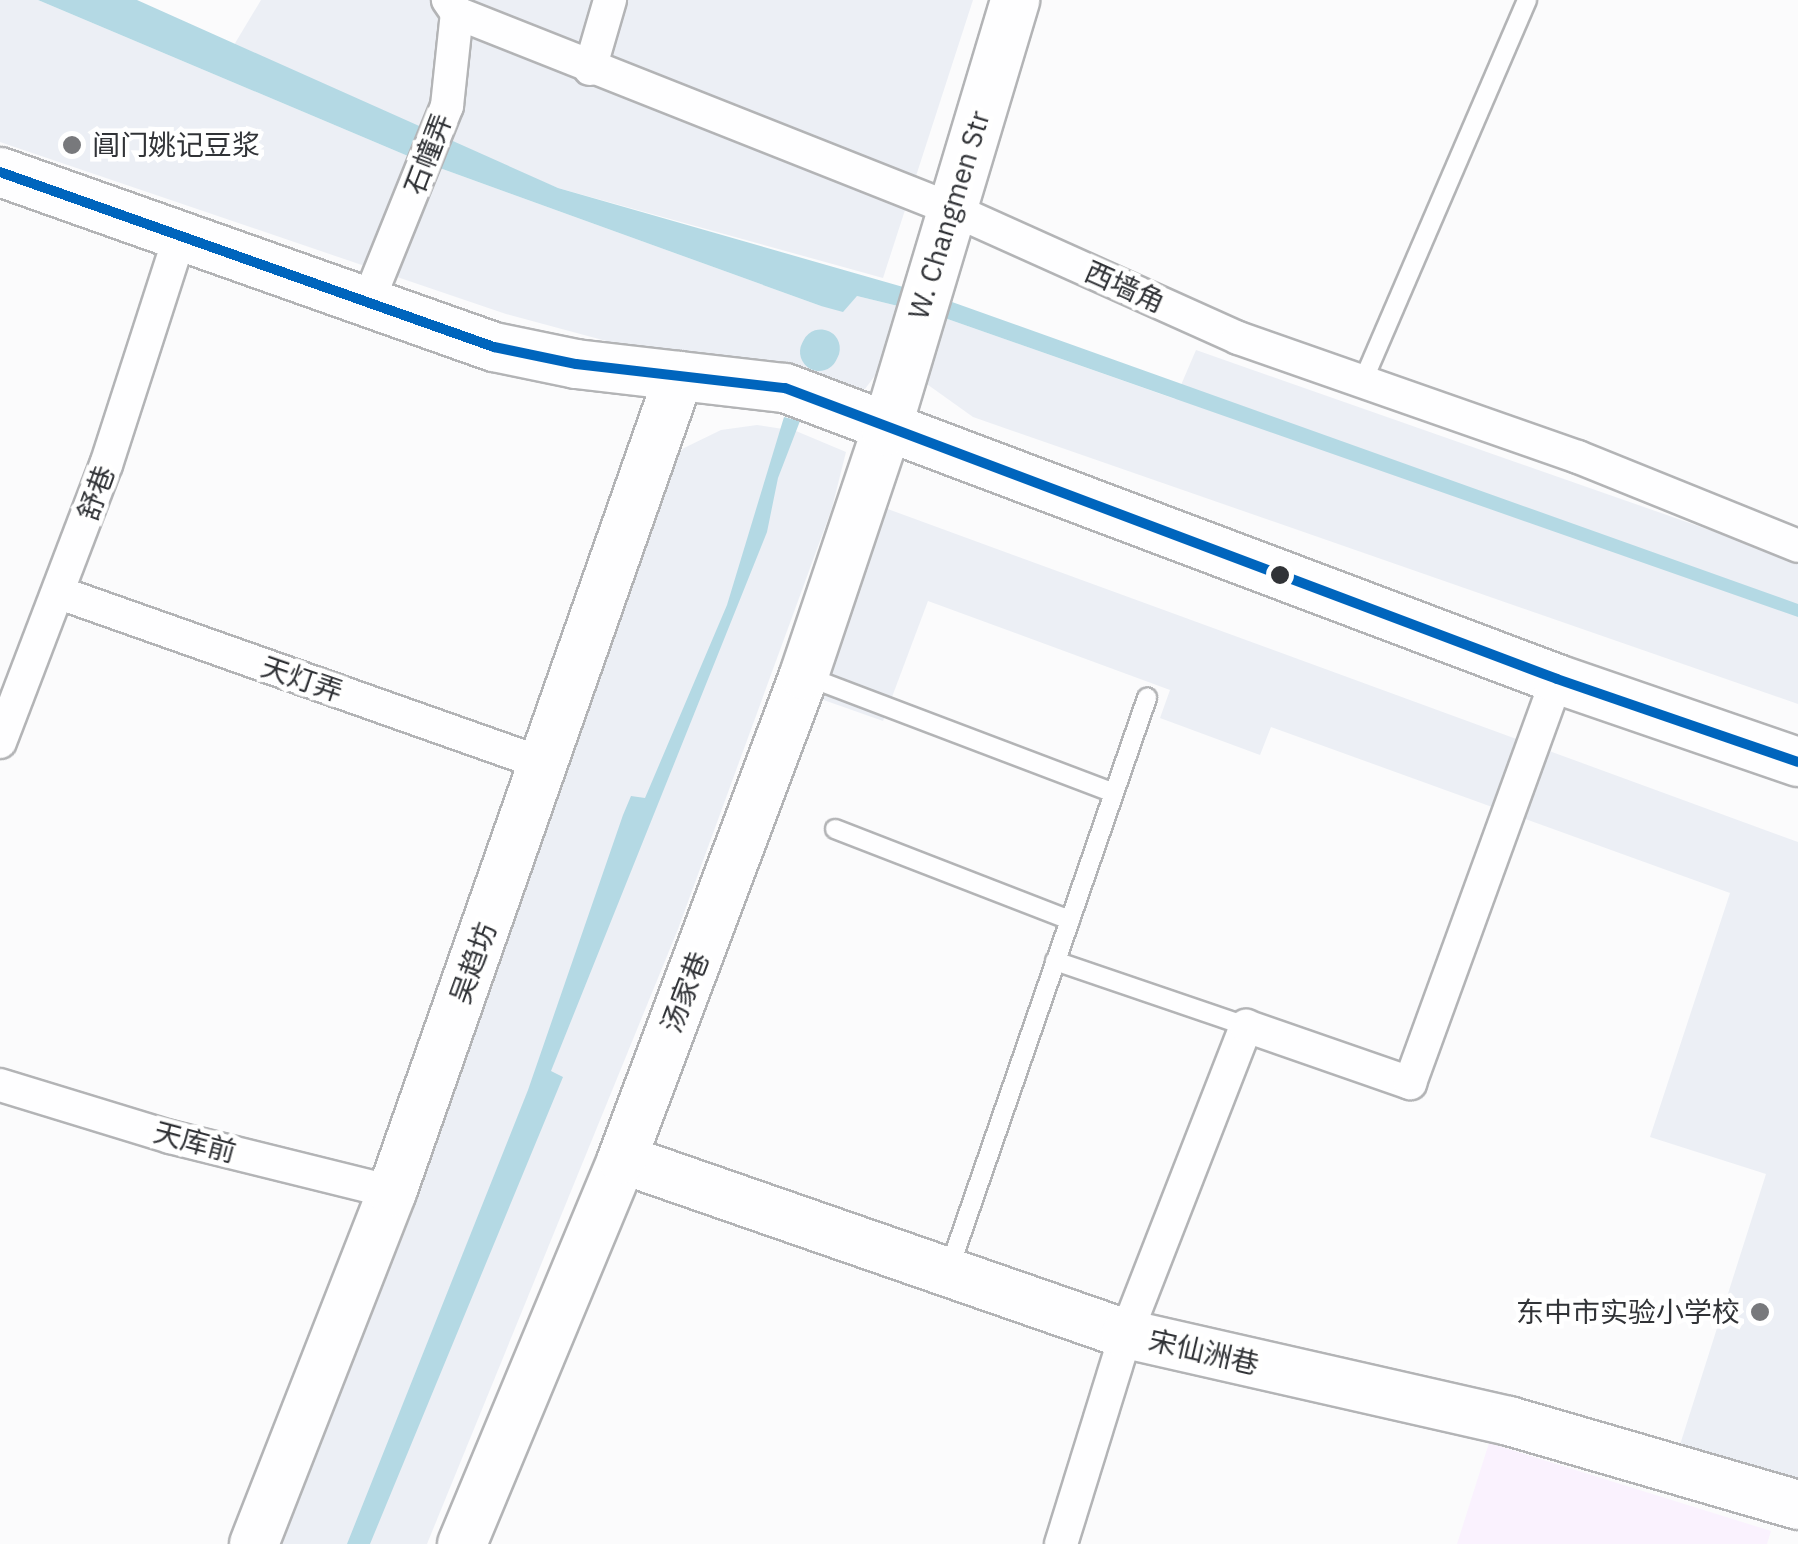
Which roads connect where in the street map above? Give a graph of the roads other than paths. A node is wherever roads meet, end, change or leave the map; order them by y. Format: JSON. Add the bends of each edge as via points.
{"nodes":[{"id":1,"x":610,"y":0,"type":"edge"},
{"id":2,"x":1015,"y":0,"type":"edge"},
{"id":3,"x":1527,"y":0,"type":"edge"},
{"id":4,"x":452,"y":6,"type":"edge"},
{"id":5,"x":590,"y":69,"type":"junction"},
{"id":6,"x":0,"y":172,"type":"edge"},
{"id":7,"x":949,"y":208,"type":"junction"},
{"id":8,"x":179,"y":238,"type":"junction"},
{"id":9,"x":367,"y":304,"type":"junction"},
{"id":10,"x":678,"y":376,"type":"junction"},
{"id":11,"x":1363,"y":381,"type":"junction"},
{"id":12,"x":886,"y":431,"type":"junction"},
{"id":13,"x":1798,"y":546,"type":"edge"},
{"id":14,"x":60,"y":593,"type":"junction"},
{"id":15,"x":804,"y":675,"type":"junction"},
{"id":16,"x":1557,"y":679,"type":"junction"},
{"id":17,"x":1147,"y":698,"type":"dead end"},
{"id":18,"x":8,"y":699,"type":"edge"},
{"id":19,"x":0,"y":742,"type":"edge"},
{"id":20,"x":1798,"y":762,"type":"edge"},
{"id":21,"x":544,"y":764,"type":"junction"},
{"id":22,"x":1114,"y":793,"type":"junction"},
{"id":23,"x":835,"y":829,"type":"dead end"},
{"id":24,"x":1070,"y":920,"type":"junction"},
{"id":25,"x":1055,"y":961,"type":"junction"},
{"id":26,"x":1246,"y":1026,"type":"junction"},
{"id":27,"x":0,"y":1085,"type":"edge"},
{"id":28,"x":622,"y":1159,"type":"junction"},
{"id":29,"x":392,"y":1192,"type":"junction"},
{"id":30,"x":948,"y":1272,"type":"junction"},
{"id":31,"x":1126,"y":1334,"type":"junction"},
{"id":32,"x":1798,"y":1505,"type":"edge"},
{"id":33,"x":254,"y":1544,"type":"edge"},
{"id":34,"x":462,"y":1544,"type":"edge"},
{"id":35,"x":1061,"y":1544,"type":"edge"}],
"edges":[{"from":1,"to":5,"type":"street"},
{"from":2,"to":7,"type":"street","name":"W. Changmen Str"},
{"from":3,"to":11,"type":"lane"},
{"from":4,"to":5,"type":"street","name":"西墙角"},
{"from":4,"to":9,"type":"street","name":"石幢弄","via":[[447,106]]},
{"from":5,"to":7,"type":"street","name":"西墙角"},
{"from":6,"to":8,"type":"street"},
{"from":7,"to":11,"type":"street","name":"西墙角","via":[[1238,338]]},
{"from":7,"to":12,"type":"street","name":"W. Changmen Str"},
{"from":8,"to":9,"type":"street"},
{"from":8,"to":14,"type":"street","name":"舒巷"},
{"from":9,"to":10,"type":"street","via":[[550,360]]},
{"from":10,"to":12,"type":"street","via":[[785,388]]},
{"from":10,"to":21,"type":"street","name":"吴趋坊"},
{"from":11,"to":13,"type":"street","name":"西墙角","via":[[1578,457]]},
{"from":12,"to":15,"type":"street","name":"汤家巷"},
{"from":12,"to":16,"type":"street"},
{"from":14,"to":18,"type":"street","name":"舒巷"},
{"from":14,"to":21,"type":"street","name":"天灯弄"},
{"from":15,"to":22,"type":"lane"},
{"from":15,"to":28,"type":"street","name":"汤家巷"},
{"from":16,"to":20,"type":"street"},
{"from":16,"to":26,"type":"street","via":[[1410,1082]]},
{"from":17,"to":22,"type":"lane"},
{"from":18,"to":19,"type":"street","name":"舒巷"},
{"from":21,"to":29,"type":"street","name":"吴趋坊"},
{"from":22,"to":24,"type":"lane"},
{"from":23,"to":24,"type":"lane"},
{"from":24,"to":25,"type":"lane"},
{"from":25,"to":26,"type":"lane"},
{"from":25,"to":30,"type":"lane"},
{"from":26,"to":31,"type":"street"},
{"from":27,"to":29,"type":"street","name":"天库前","via":[[170,1137]]},
{"from":28,"to":30,"type":"street","name":"宋仙洲巷"},
{"from":28,"to":34,"type":"street","name":"汤家巷"},
{"from":29,"to":33,"type":"street","name":"吴趋坊"},
{"from":30,"to":31,"type":"street","name":"宋仙洲巷"},
{"from":31,"to":32,"type":"street","name":"宋仙洲巷","via":[[1509,1421]]},
{"from":31,"to":35,"type":"street"}]}
